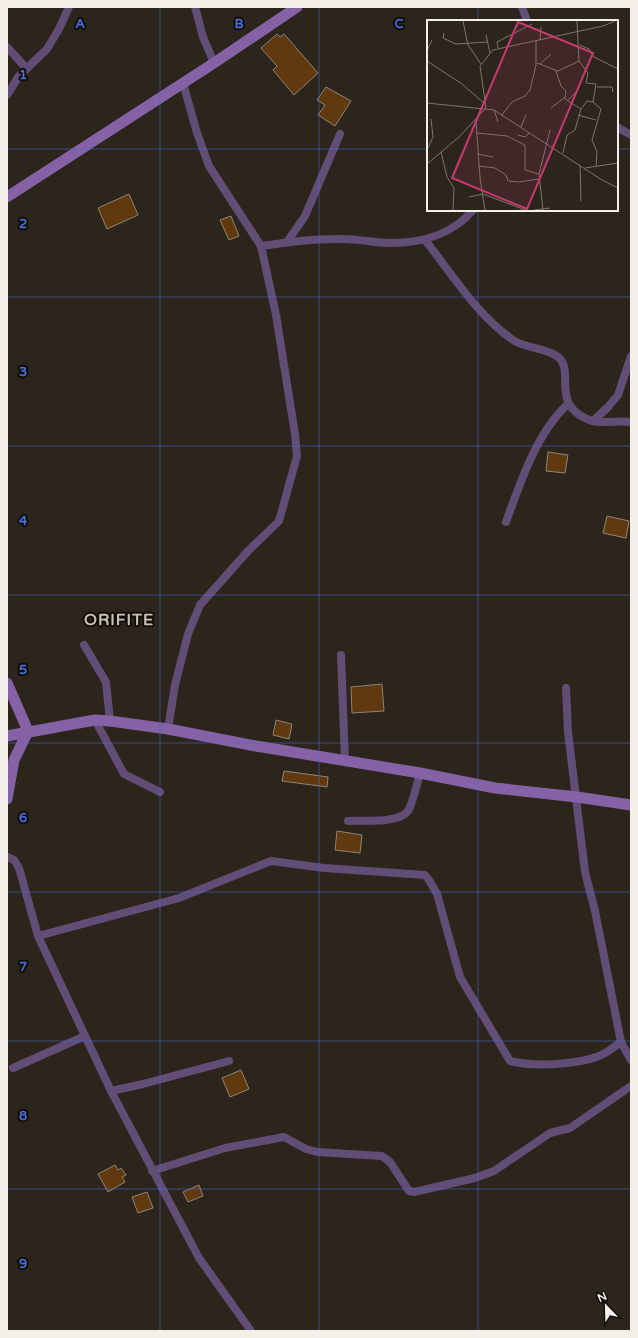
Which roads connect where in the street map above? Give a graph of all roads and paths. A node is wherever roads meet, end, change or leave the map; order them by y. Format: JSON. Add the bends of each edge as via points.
{"nodes":[{"id":1,"x":69,"y":7,"type":"edge"},
{"id":2,"x":195,"y":7,"type":"edge"},
{"id":3,"x":297,"y":7,"type":"edge"},
{"id":4,"x":522,"y":7,"type":"edge"},
{"id":5,"x":527,"y":20,"type":"edge"},
{"id":6,"x":7,"y":47,"type":"edge"},
{"id":7,"x":214,"y":63,"type":"junction"},
{"id":8,"x":26,"y":68,"type":"junction"},
{"id":9,"x":183,"y":83,"type":"junction"},
{"id":10,"x":7,"y":94,"type":"edge"},
{"id":11,"x":618,"y":128,"type":"edge"},
{"id":12,"x":340,"y":134,"type":"dead end"},
{"id":13,"x":631,"y":135,"type":"edge"},
{"id":14,"x":7,"y":197,"type":"edge"},
{"id":15,"x":471,"y":211,"type":"edge"},
{"id":16,"x":425,"y":240,"type":"junction"},
{"id":17,"x":286,"y":242,"type":"junction"},
{"id":18,"x":261,"y":246,"type":"junction"},
{"id":19,"x":631,"y":356,"type":"edge"},
{"id":20,"x":568,"y":404,"type":"junction"},
{"id":21,"x":593,"y":421,"type":"junction"},
{"id":22,"x":631,"y":422,"type":"edge"},
{"id":23,"x":506,"y":522,"type":"dead end"},
{"id":24,"x":84,"y":645,"type":"dead end"},
{"id":25,"x":341,"y":655,"type":"dead end"},
{"id":26,"x":7,"y":683,"type":"edge"},
{"id":27,"x":566,"y":688,"type":"dead end"},
{"id":28,"x":10,"y":700,"type":"edge"},
{"id":29,"x":94,"y":720,"type":"junction"},
{"id":30,"x":110,"y":721,"type":"junction"},
{"id":31,"x":168,"y":729,"type":"junction"},
{"id":32,"x":28,"y":731,"type":"junction"},
{"id":33,"x":7,"y":736,"type":"edge"},
{"id":34,"x":345,"y":761,"type":"junction"},
{"id":35,"x":420,"y":773,"type":"junction"},
{"id":36,"x":160,"y":792,"type":"dead end"},
{"id":37,"x":577,"y":797,"type":"junction"},
{"id":38,"x":7,"y":798,"type":"edge"},
{"id":39,"x":631,"y":805,"type":"edge"},
{"id":40,"x":348,"y":820,"type":"dead end"},
{"id":41,"x":7,"y":857,"type":"edge"},
{"id":42,"x":38,"y":936,"type":"junction"},
{"id":43,"x":85,"y":1036,"type":"junction"},
{"id":44,"x":621,"y":1042,"type":"junction"},
{"id":45,"x":631,"y":1060,"type":"edge"},
{"id":46,"x":229,"y":1061,"type":"dead end"},
{"id":47,"x":13,"y":1068,"type":"dead end"},
{"id":48,"x":631,"y":1086,"type":"edge"},
{"id":49,"x":111,"y":1091,"type":"junction"},
{"id":50,"x":152,"y":1171,"type":"junction"},
{"id":51,"x":251,"y":1331,"type":"edge"}],
"edges":[{"from":1,"to":8,"type":"street","via":[[60,29],[47,49]]},
{"from":2,"to":7,"type":"street","via":[[203,37]]},
{"from":3,"to":7,"type":"street"},
{"from":4,"to":5,"type":"street"},
{"from":6,"to":8,"type":"street"},
{"from":7,"to":9,"type":"street"},
{"from":8,"to":10,"type":"street"},
{"from":9,"to":14,"type":"street"},
{"from":9,"to":18,"type":"street","via":[[196,133],[209,166]]},
{"from":11,"to":13,"type":"street"},
{"from":12,"to":17,"type":"street","via":[[305,216]]},
{"from":15,"to":16,"type":"street","via":[[464,221]]},
{"from":16,"to":17,"type":"street","via":[[391,243],[342,239]]},
{"from":16,"to":20,"type":"street","via":[[476,305],[504,333],[515,341],[553,353],[560,358]]},
{"from":17,"to":18,"type":"street"},
{"from":18,"to":31,"type":"street","via":[[276,315],[297,456],[279,521],[200,604],[188,634]]},
{"from":19,"to":21,"type":"street","via":[[618,395]]},
{"from":20,"to":21,"type":"street","via":[[580,415]]},
{"from":20,"to":23,"type":"street","via":[[557,414],[543,435],[516,493]]},
{"from":21,"to":22,"type":"street"},
{"from":24,"to":30,"type":"street","via":[[106,682]]},
{"from":25,"to":34,"type":"street"},
{"from":26,"to":28,"type":"street"},
{"from":27,"to":37,"type":"street","via":[[568,732]]},
{"from":28,"to":32,"type":"street"},
{"from":29,"to":30,"type":"street"},
{"from":29,"to":32,"type":"street"},
{"from":29,"to":36,"type":"street","via":[[124,774]]},
{"from":30,"to":31,"type":"street"},
{"from":31,"to":34,"type":"street"},
{"from":32,"to":33,"type":"street"},
{"from":32,"to":38,"type":"street","via":[[14,760]]},
{"from":34,"to":35,"type":"street"},
{"from":35,"to":37,"type":"street","via":[[495,788]]},
{"from":35,"to":40,"type":"street","via":[[408,810],[402,816],[391,820]]},
{"from":37,"to":39,"type":"street"},
{"from":37,"to":44,"type":"street","via":[[585,872]]},
{"from":41,"to":42,"type":"street","via":[[14,860],[19,868]]},
{"from":42,"to":43,"type":"street"},
{"from":42,"to":44,"type":"street","via":[[179,898],[271,862],[425,875],[437,894],[460,977],[510,1061],[544,1065],[581,1060],[600,1056]]},
{"from":43,"to":47,"type":"street"},
{"from":43,"to":49,"type":"street"},
{"from":44,"to":45,"type":"street"},
{"from":46,"to":49,"type":"street"},
{"from":48,"to":50,"type":"street","via":[[570,1128],[550,1133],[494,1171],[414,1192],[408,1191],[390,1162],[382,1156],[317,1152],[306,1149],[284,1136],[226,1148]]},
{"from":49,"to":50,"type":"street"},
{"from":50,"to":51,"type":"street","via":[[199,1258]]}]}
